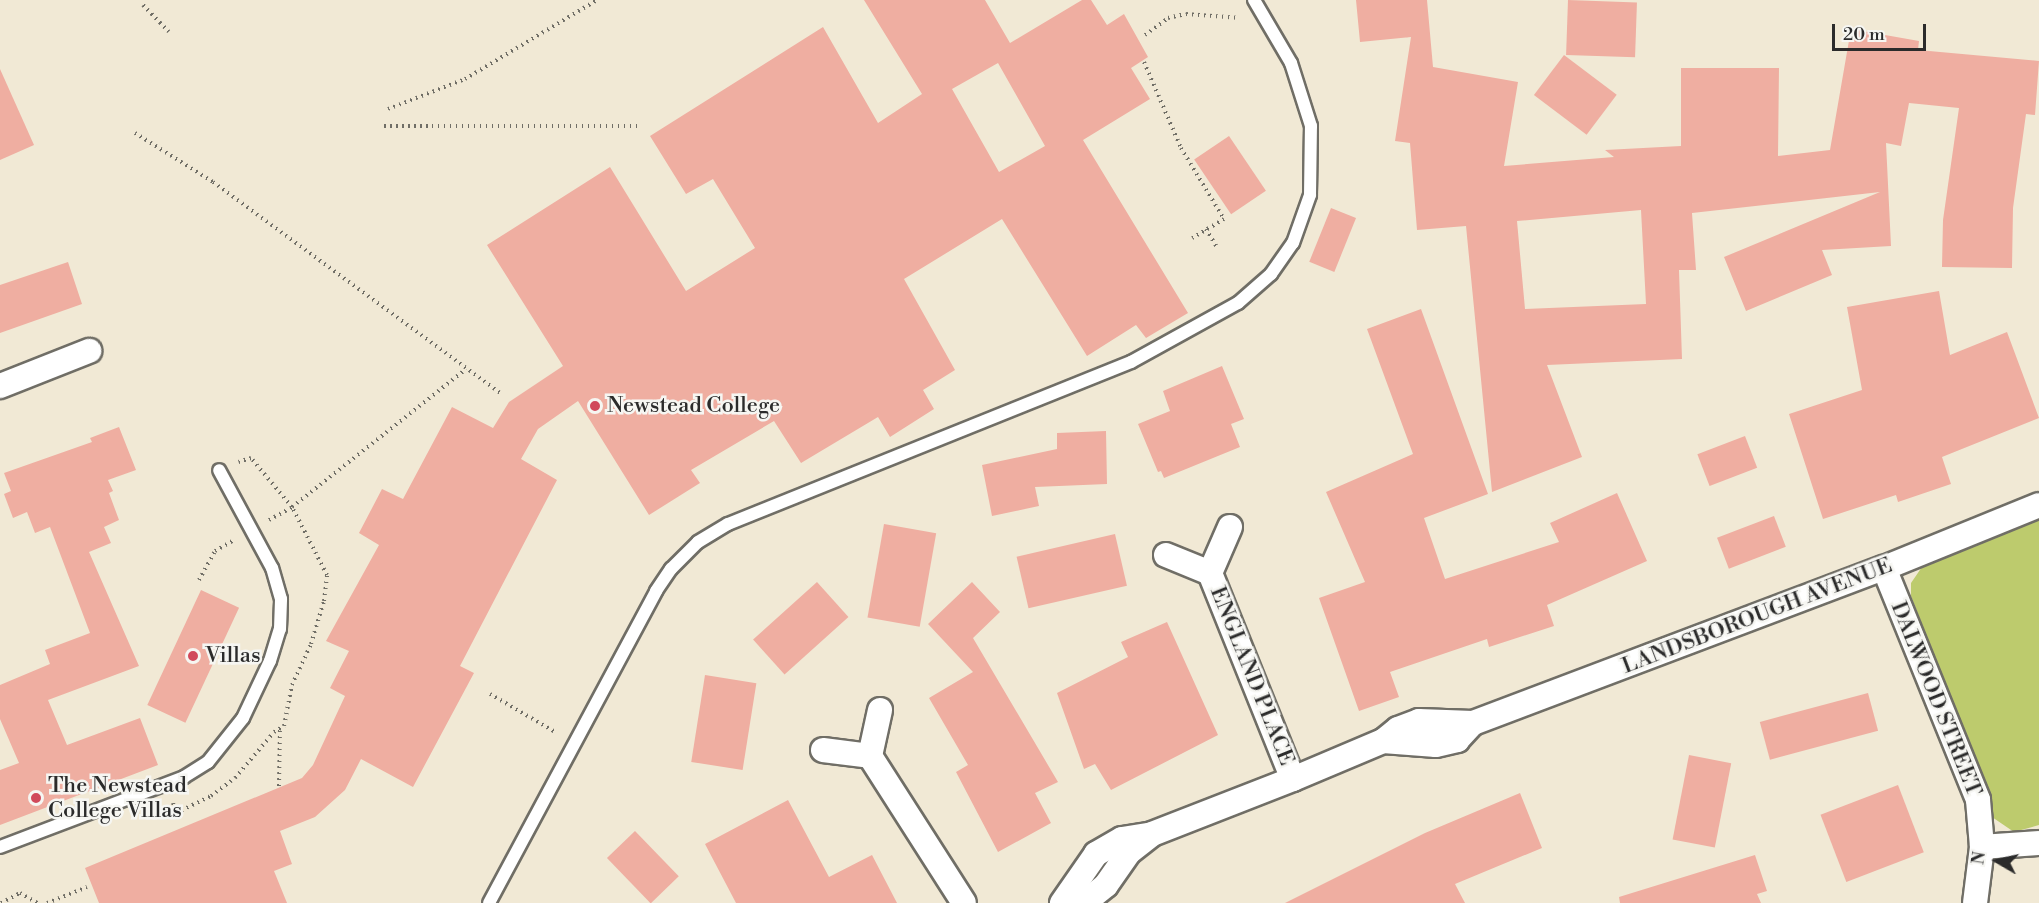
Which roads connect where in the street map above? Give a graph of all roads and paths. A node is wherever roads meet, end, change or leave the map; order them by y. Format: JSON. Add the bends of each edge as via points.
{"nodes":[{"id":1,"x":597,"y":0,"type":"edge"},
{"id":2,"x":1254,"y":0,"type":"edge"},
{"id":3,"x":143,"y":5,"type":"dead end"},
{"id":4,"x":1268,"y":24,"type":"junction"},
{"id":5,"x":170,"y":32,"type":"dead end"},
{"id":6,"x":1145,"y":35,"type":"dead end"},
{"id":7,"x":1144,"y":62,"type":"dead end"},
{"id":8,"x":388,"y":109,"type":"dead end"},
{"id":9,"x":384,"y":126,"type":"dead end"},
{"id":10,"x":641,"y":126,"type":"dead end"},
{"id":11,"x":135,"y":133,"type":"dead end"},
{"id":12,"x":1206,"y":230,"type":"junction"},
{"id":13,"x":1192,"y":237,"type":"dead end"},
{"id":14,"x":1216,"y":247,"type":"dead end"},
{"id":15,"x":89,"y":351,"type":"dead end"},
{"id":16,"x":466,"y":369,"type":"junction"},
{"id":17,"x":0,"y":386,"type":"edge"},
{"id":18,"x":500,"y":393,"type":"dead end"},
{"id":19,"x":219,"y":471,"type":"dead end"},
{"id":20,"x":2039,"y":504,"type":"edge"},
{"id":21,"x":1230,"y":527,"type":"dead end"},
{"id":22,"x":251,"y":530,"type":"junction"},
{"id":23,"x":1166,"y":555,"type":"dead end"},
{"id":24,"x":1884,"y":568,"type":"junction"},
{"id":25,"x":1210,"y":573,"type":"junction"},
{"id":26,"x":199,"y":580,"type":"dead end"},
{"id":27,"x":489,"y":694,"type":"dead end"},
{"id":28,"x":880,"y":710,"type":"dead end"},
{"id":29,"x":280,"y":728,"type":"dead end"},
{"id":30,"x":574,"y":743,"type":"junction"},
{"id":31,"x":823,"y":750,"type":"dead end"},
{"id":32,"x":870,"y":756,"type":"junction"},
{"id":33,"x":1293,"y":779,"type":"junction"},
{"id":34,"x":279,"y":786,"type":"dead end"},
{"id":35,"x":1152,"y":834,"type":"junction"},
{"id":36,"x":2039,"y":843,"type":"edge"},
{"id":37,"x":0,"y":847,"type":"edge"},
{"id":38,"x":1982,"y":847,"type":"junction"},
{"id":39,"x":87,"y":887,"type":"dead end"},
{"id":40,"x":1,"y":903,"type":"edge"},
{"id":41,"x":37,"y":903,"type":"edge"},
{"id":42,"x":47,"y":903,"type":"edge"},
{"id":43,"x":489,"y":903,"type":"edge"},
{"id":44,"x":964,"y":903,"type":"edge"},
{"id":45,"x":1062,"y":903,"type":"edge"},
{"id":46,"x":1084,"y":903,"type":"edge"},
{"id":47,"x":1975,"y":903,"type":"edge"}],
"edges":[{"from":1,"to":8,"type":"path","via":[[465,79]]},
{"from":2,"to":4,"type":"lane"},
{"from":3,"to":5,"type":"path"},
{"from":4,"to":6,"type":"path","via":[[1186,14],[1168,18]]},
{"from":4,"to":30,"type":"lane","via":[[1291,63],[1311,126],[1310,195],[1293,243],[1271,274],[1238,303],[1131,362],[728,524],[698,542],[656,591]]},
{"from":7,"to":12,"type":"path","via":[[1180,148],[1224,219]]},
{"from":9,"to":10,"type":"path"},
{"from":11,"to":16,"type":"path","via":[[213,182]]},
{"from":12,"to":13,"type":"path"},
{"from":12,"to":14,"type":"path"},
{"from":15,"to":17,"type":"street"},
{"from":16,"to":18,"type":"path"},
{"from":16,"to":22,"type":"path","via":[[292,507]]},
{"from":19,"to":22,"type":"lane"},
{"from":20,"to":24,"type":"street","name":"LANDSBOROUGH AVENUE"},
{"from":21,"to":25,"type":"street","name":"ENGLAND PLACE"},
{"from":22,"to":26,"type":"path","via":[[215,551]]},
{"from":22,"to":37,"type":"lane","via":[[272,568],[281,599],[280,629],[270,661],[228,741],[208,762],[184,777]]},
{"from":23,"to":25,"type":"street","name":"ENGLAND PLACE"},
{"from":24,"to":33,"type":"street","name":"LANDSBOROUGH AVENUE","via":[[1473,723],[1457,740],[1436,745],[1383,741]]},
{"from":24,"to":38,"type":"street","name":"DALWOOD STREET","via":[[1978,800]]},
{"from":25,"to":33,"type":"street","name":"ENGLAND PLACE"},
{"from":27,"to":30,"type":"path"},
{"from":28,"to":32,"type":"street"},
{"from":29,"to":34,"type":"path"},
{"from":30,"to":43,"type":"lane"},
{"from":31,"to":32,"type":"street"},
{"from":32,"to":44,"type":"street"},
{"from":33,"to":35,"type":"street","name":"LANDSBOROUGH AVENUE"},
{"from":35,"to":45,"type":"street","name":"LANDSBOROUGH AVENUE","via":[[1122,839],[1096,854]]},
{"from":35,"to":46,"type":"street","name":"LANDSBOROUGH AVENUE","via":[[1128,853],[1106,885]]},
{"from":36,"to":38,"type":"street"},
{"from":38,"to":47,"type":"street","name":"DALWOOD STREET"},
{"from":39,"to":42,"type":"path"},
{"from":40,"to":41,"type":"path","via":[[20,894]]}]}
